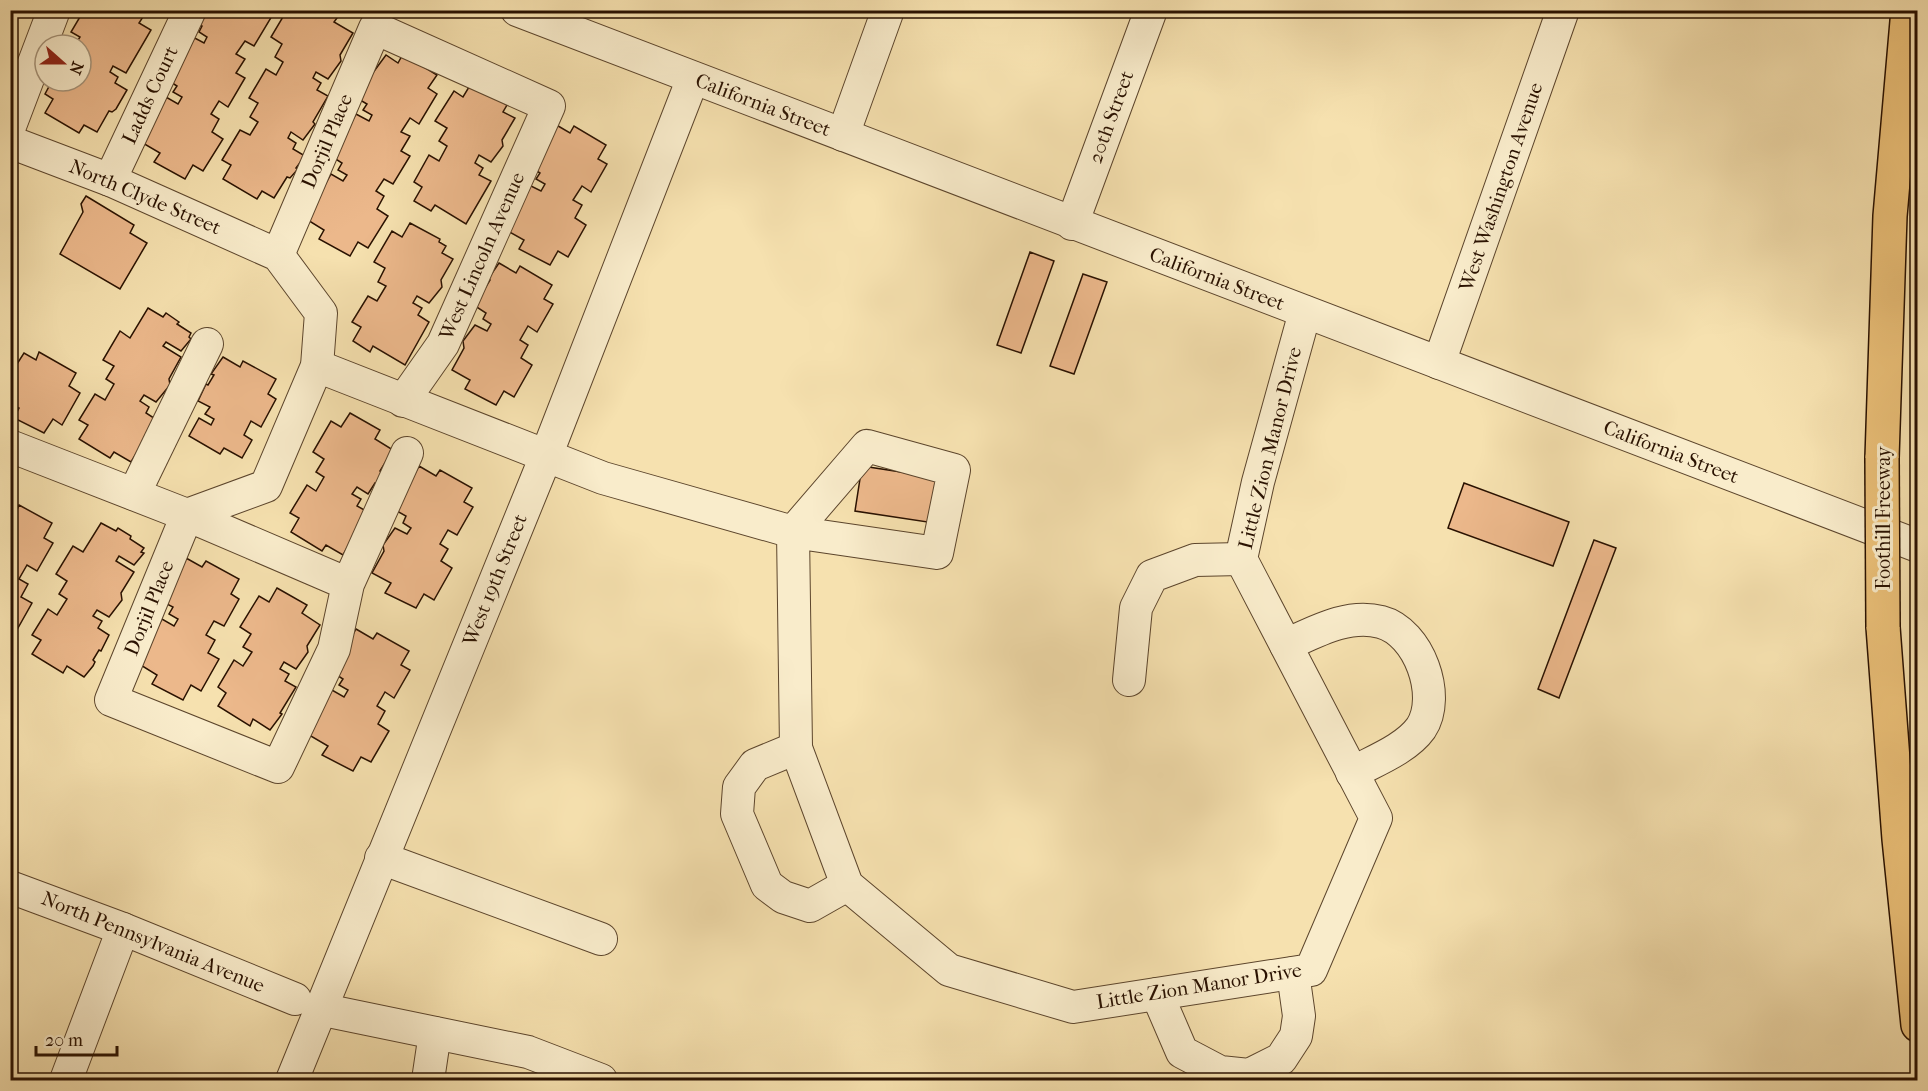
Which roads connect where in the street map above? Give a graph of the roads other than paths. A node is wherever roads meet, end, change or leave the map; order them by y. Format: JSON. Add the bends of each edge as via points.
{"nodes":[{"id":1,"x":54,"y":10,"type":"edge"},
{"id":2,"x":190,"y":10,"type":"edge"},
{"id":3,"x":517,"y":10,"type":"edge"},
{"id":4,"x":888,"y":10,"type":"edge"},
{"id":5,"x":1151,"y":10,"type":"edge"},
{"id":6,"x":1563,"y":10,"type":"edge"},
{"id":7,"x":1908,"y":10,"type":"edge"},
{"id":8,"x":693,"y":78,"type":"junction"},
{"id":9,"x":549,"y":106,"type":"joint"},
{"id":10,"x":10,"y":126,"type":"edge"},
{"id":11,"x":843,"y":135,"type":"junction"},
{"id":12,"x":10,"y":141,"type":"edge"},
{"id":13,"x":110,"y":180,"type":"junction"},
{"id":14,"x":1072,"y":224,"type":"junction"},
{"id":15,"x":278,"y":255,"type":"junction"},
{"id":16,"x":1305,"y":312,"type":"junction"},
{"id":17,"x":207,"y":344,"type":"dead end"},
{"id":18,"x":1439,"y":363,"type":"junction"},
{"id":19,"x":317,"y":366,"type":"junction"},
{"id":20,"x":403,"y":401,"type":"junction"},
{"id":21,"x":10,"y":446,"type":"edge"},
{"id":22,"x":407,"y":453,"type":"dead end"},
{"id":23,"x":546,"y":456,"type":"junction"},
{"id":24,"x":134,"y":494,"type":"junction"},
{"id":25,"x":187,"y":515,"type":"junction"},
{"id":26,"x":793,"y":532,"type":"junction"},
{"id":27,"x":1917,"y":546,"type":"edge"},
{"id":28,"x":1241,"y":559,"type":"junction"},
{"id":29,"x":348,"y":584,"type":"junction"},
{"id":30,"x":1286,"y":645,"type":"junction"},
{"id":31,"x":1129,"y":680,"type":"dead end"},
{"id":32,"x":796,"y":748,"type":"junction"},
{"id":33,"x":1352,"y":773,"type":"junction"},
{"id":34,"x":381,"y":858,"type":"junction"},
{"id":35,"x":847,"y":885,"type":"junction"},
{"id":36,"x":10,"y":886,"type":"edge"},
{"id":37,"x":123,"y":929,"type":"junction"},
{"id":38,"x":601,"y":939,"type":"dead end"},
{"id":39,"x":1293,"y":973,"type":"junction"},
{"id":40,"x":1157,"y":994,"type":"junction"},
{"id":41,"x":307,"y":1004,"type":"junction"},
{"id":42,"x":1917,"y":1025,"type":"edge"},
{"id":43,"x":435,"y":1033,"type":"junction"},
{"id":44,"x":66,"y":1080,"type":"edge"},
{"id":45,"x":292,"y":1080,"type":"edge"},
{"id":46,"x":428,"y":1080,"type":"edge"},
{"id":47,"x":601,"y":1080,"type":"edge"}],
"edges":[{"from":1,"to":10,"type":"street"},
{"from":2,"to":13,"type":"street","name":"Ladds Court"},
{"from":3,"to":8,"type":"street","name":"California Street"},
{"from":4,"to":11,"type":"street"},
{"from":5,"to":14,"type":"street","name":"20th Street"},
{"from":6,"to":18,"type":"street","name":"West Washington Avenue"},
{"from":7,"to":42,"type":"highway","name":"Foothill Freeway","bridge":true,"via":[[1890,216],[1882,458],[1883,627]]},
{"from":8,"to":11,"type":"street","name":"California Street"},
{"from":8,"to":23,"type":"street","name":"West 19th Street"},
{"from":9,"to":15,"type":"street","name":"Dorjil Place","via":[[375,28]]},
{"from":9,"to":20,"type":"street","name":"West Lincoln Avenue","via":[[443,344]]},
{"from":11,"to":14,"type":"street","name":"California Street"},
{"from":12,"to":13,"type":"street","name":"North Clyde Street"},
{"from":13,"to":15,"type":"street","name":"North Clyde Street"},
{"from":14,"to":16,"type":"street","name":"California Street"},
{"from":15,"to":19,"type":"street","via":[[321,313]]},
{"from":16,"to":18,"type":"street","name":"California Street"},
{"from":16,"to":28,"type":"street","name":"Little Zion Manor Drive"},
{"from":17,"to":24,"type":"street"},
{"from":18,"to":27,"type":"street","name":"California Street"},
{"from":19,"to":20,"type":"street"},
{"from":19,"to":25,"type":"street","via":[[266,486]]},
{"from":20,"to":23,"type":"street"},
{"from":21,"to":24,"type":"street"},
{"from":22,"to":29,"type":"street"},
{"from":23,"to":26,"type":"street","via":[[603,477]]},
{"from":23,"to":34,"type":"street","name":"West 19th Street"},
{"from":24,"to":25,"type":"street"},
{"from":25,"to":29,"type":"street"},
{"from":25,"to":29,"type":"street","name":"Dorjil Place","via":[[111,700],[278,767],[334,649]]},
{"from":26,"to":26,"type":"street","via":[[937,553],[954,470],[867,446]]},
{"from":26,"to":32,"type":"street","name":"Little Zion Manor Drive"},
{"from":28,"to":30,"type":"street","name":"Little Zion Manor Drive"},
{"from":28,"to":31,"type":"street","via":[[1195,560],[1152,576],[1136,608]]},
{"from":30,"to":33,"type":"street","name":"Little Zion Manor Drive"},
{"from":30,"to":33,"type":"street","via":[[1333,623],[1382,622],[1405,636],[1428,676],[1430,704],[1421,728],[1401,746]]},
{"from":32,"to":35,"type":"street","name":"Little Zion Manor Drive"},
{"from":32,"to":35,"type":"street","via":[[756,765],[739,787],[737,814],[767,885],[783,897],[810,906]]},
{"from":33,"to":39,"type":"street","name":"Little Zion Manor Drive","via":[[1376,818],[1311,970]]},
{"from":34,"to":38,"type":"street"},
{"from":34,"to":41,"type":"street","name":"West 19th Street"},
{"from":35,"to":40,"type":"street","name":"Little Zion Manor Drive","via":[[949,970],[1073,1006]]},
{"from":36,"to":37,"type":"street","name":"North Pennsylvania Avenue"},
{"from":37,"to":41,"type":"street","name":"North Pennsylvania Avenue"},
{"from":37,"to":44,"type":"street"},
{"from":39,"to":40,"type":"street","name":"Little Zion Manor Drive"},
{"from":39,"to":40,"type":"street","via":[[1299,1016],[1296,1036],[1281,1059],[1249,1075],[1220,1072],[1182,1052]]},
{"from":41,"to":43,"type":"street","name":"North Pennsylvania Avenue"},
{"from":41,"to":45,"type":"street","name":"West 19th Street"},
{"from":43,"to":46,"type":"street"},
{"from":43,"to":47,"type":"street","name":"North Pennsylvania Avenue","via":[[528,1052]]}]}
